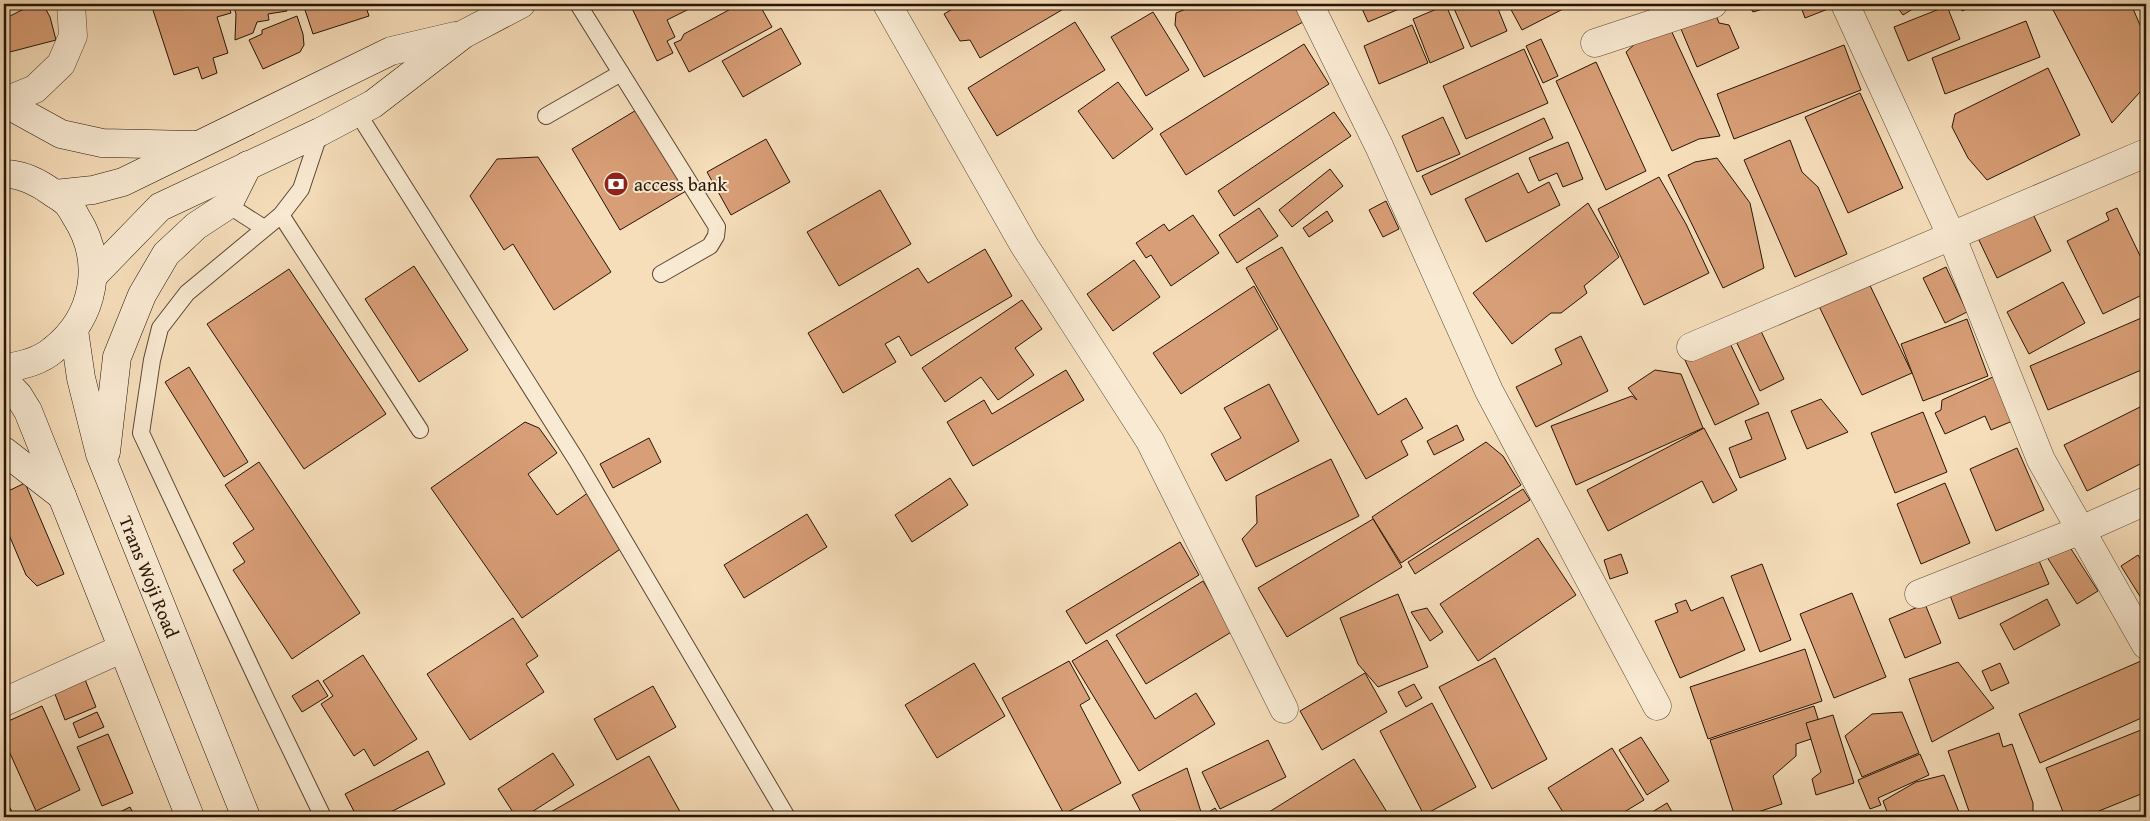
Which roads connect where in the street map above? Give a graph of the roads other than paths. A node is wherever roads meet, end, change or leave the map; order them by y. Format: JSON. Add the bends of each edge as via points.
{"nodes":[{"id":1,"x":72,"y":4,"type":"edge"},
{"id":2,"x":521,"y":4,"type":"edge"},
{"id":3,"x":578,"y":4,"type":"edge"},
{"id":4,"x":887,"y":4,"type":"edge"},
{"id":5,"x":1309,"y":4,"type":"edge"},
{"id":6,"x":1713,"y":4,"type":"edge"},
{"id":7,"x":1845,"y":4,"type":"edge"},
{"id":8,"x":464,"y":34,"type":"junction"},
{"id":9,"x":1595,"y":43,"type":"dead end"},
{"id":10,"x":621,"y":73,"type":"junction"},
{"id":11,"x":5,"y":100,"type":"edge"},
{"id":12,"x":357,"y":112,"type":"junction"},
{"id":13,"x":546,"y":116,"type":"dead end"},
{"id":14,"x":320,"y":132,"type":"junction"},
{"id":15,"x":198,"y":145,"type":"junction"},
{"id":16,"x":2146,"y":153,"type":"edge"},
{"id":17,"x":248,"y":165,"type":"junction"},
{"id":18,"x":6,"y":172,"type":"edge"},
{"id":19,"x":55,"y":194,"type":"junction"},
{"id":20,"x":228,"y":205,"type":"junction"},
{"id":21,"x":281,"y":215,"type":"junction"},
{"id":22,"x":264,"y":228,"type":"junction"},
{"id":23,"x":1951,"y":235,"type":"junction"},
{"id":24,"x":661,"y":274,"type":"dead end"},
{"id":25,"x":92,"y":276,"type":"junction"},
{"id":26,"x":74,"y":330,"type":"junction"},
{"id":27,"x":1691,"y":347,"type":"dead end"},
{"id":28,"x":4,"y":368,"type":"edge"},
{"id":29,"x":4,"y":380,"type":"edge"},
{"id":30,"x":420,"y":430,"type":"dead end"},
{"id":31,"x":4,"y":451,"type":"edge"},
{"id":32,"x":104,"y":464,"type":"junction"},
{"id":33,"x":62,"y":497,"type":"junction"},
{"id":34,"x":2146,"y":501,"type":"edge"},
{"id":35,"x":2080,"y":530,"type":"junction"},
{"id":36,"x":1919,"y":594,"type":"dead end"},
{"id":37,"x":2146,"y":645,"type":"edge"},
{"id":38,"x":121,"y":649,"type":"junction"},
{"id":39,"x":4,"y":702,"type":"edge"},
{"id":40,"x":1657,"y":706,"type":"dead end"},
{"id":41,"x":1284,"y":709,"type":"dead end"},
{"id":42,"x":190,"y":817,"type":"edge"},
{"id":43,"x":246,"y":817,"type":"edge"},
{"id":44,"x":323,"y":817,"type":"edge"},
{"id":45,"x":787,"y":817,"type":"edge"}],
"edges":[{"from":1,"to":11,"type":"street","via":[[74,36],[61,64],[35,88]]},
{"from":2,"to":8,"type":"street"},
{"from":3,"to":10,"type":"lane"},
{"from":4,"to":41,"type":"street","via":[[1024,245],[1150,441]]},
{"from":5,"to":40,"type":"street","via":[[1379,146],[1489,391]]},
{"from":6,"to":9,"type":"street"},
{"from":7,"to":23,"type":"street"},
{"from":8,"to":12,"type":"street","via":[[373,104]]},
{"from":8,"to":15,"type":"street","via":[[391,51]]},
{"from":10,"to":13,"type":"lane"},
{"from":10,"to":24,"type":"lane","via":[[717,227],[710,246]]},
{"from":11,"to":15,"type":"street","via":[[61,134],[102,143]]},
{"from":12,"to":14,"type":"street"},
{"from":12,"to":45,"type":"lane","via":[[577,462]]},
{"from":14,"to":17,"type":"street"},
{"from":14,"to":21,"type":"lane","via":[[301,188]]},
{"from":15,"to":19,"type":"street","via":[[123,182],[93,190]]},
{"from":16,"to":23,"type":"street"},
{"from":17,"to":20,"type":"street"},
{"from":17,"to":25,"type":"street","via":[[160,207]]},
{"from":18,"to":19,"type":"street","via":[[41,184]]},
{"from":19,"to":25,"type":"street","via":[[68,204],[86,233],[94,266]]},
{"from":20,"to":22,"type":"lane"},
{"from":20,"to":32,"type":"street","via":[[196,226],[166,254],[142,295],[117,357]]},
{"from":21,"to":22,"type":"lane"},
{"from":21,"to":30,"type":"lane"},
{"from":22,"to":44,"type":"lane","via":[[187,293],[160,328],[141,433]]},
{"from":23,"to":27,"type":"street"},
{"from":23,"to":35,"type":"street","via":[[2041,460]]},
{"from":25,"to":26,"type":"street","via":[[90,299]]},
{"from":26,"to":28,"type":"street","via":[[52,351],[24,365]]},
{"from":26,"to":32,"type":"street","name":"Trans Woji Road","via":[[82,378]]},
{"from":29,"to":33,"type":"street","via":[[28,411]]},
{"from":31,"to":33,"type":"street"},
{"from":32,"to":43,"type":"street","name":"Trans Woji Road"},
{"from":33,"to":38,"type":"street"},
{"from":34,"to":35,"type":"street"},
{"from":35,"to":36,"type":"street"},
{"from":35,"to":37,"type":"street"},
{"from":38,"to":39,"type":"street"},
{"from":38,"to":42,"type":"street"}]}
